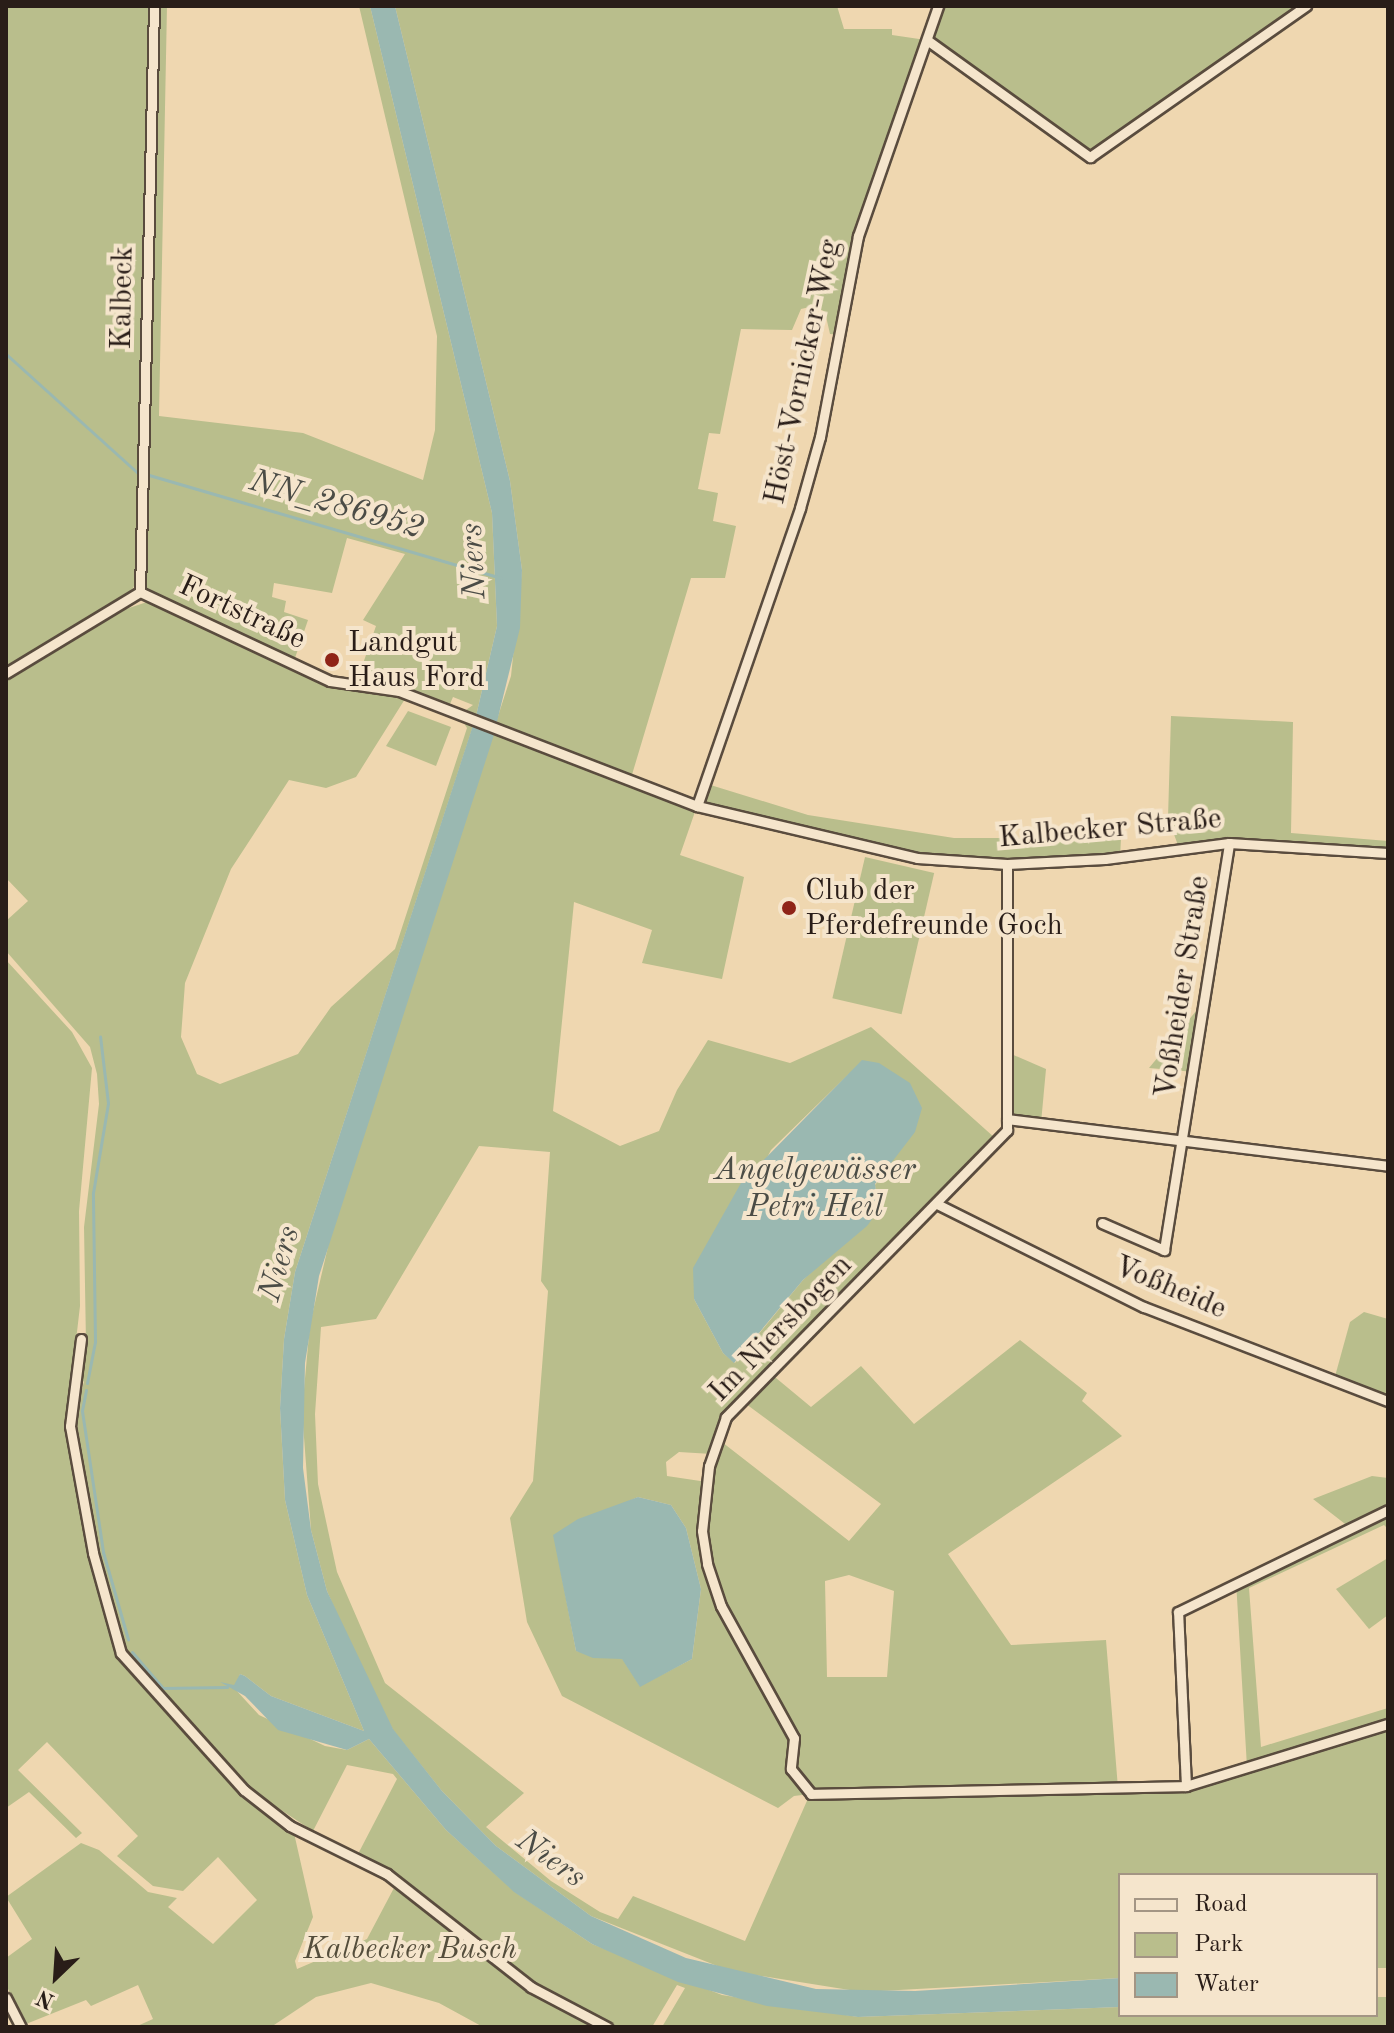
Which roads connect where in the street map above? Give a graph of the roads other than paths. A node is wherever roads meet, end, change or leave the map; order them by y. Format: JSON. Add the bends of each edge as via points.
{"nodes":[{"id":1,"x":154,"y":6,"type":"edge"},
{"id":2,"x":938,"y":6,"type":"edge"},
{"id":3,"x":1306,"y":6,"type":"edge"},
{"id":4,"x":927,"y":40,"type":"junction"},
{"id":5,"x":140,"y":592,"type":"junction"},
{"id":6,"x":6,"y":673,"type":"edge"},
{"id":7,"x":697,"y":806,"type":"junction"},
{"id":8,"x":1229,"y":843,"type":"junction"},
{"id":9,"x":1388,"y":853,"type":"edge"},
{"id":10,"x":1007,"y":864,"type":"junction"},
{"id":11,"x":1007,"y":1119,"type":"junction"},
{"id":12,"x":1185,"y":1139,"type":"junction"},
{"id":13,"x":1388,"y":1166,"type":"edge"},
{"id":14,"x":939,"y":1205,"type":"junction"},
{"id":15,"x":1102,"y":1223,"type":"dead end"},
{"id":16,"x":81,"y":1339,"type":"dead end"},
{"id":17,"x":1388,"y":1401,"type":"edge"},
{"id":18,"x":1388,"y":1510,"type":"edge"},
{"id":19,"x":1388,"y":1724,"type":"edge"},
{"id":20,"x":1186,"y":1786,"type":"junction"},
{"id":21,"x":6,"y":1998,"type":"edge"},
{"id":22,"x":21,"y":2027,"type":"edge"},
{"id":23,"x":607,"y":2027,"type":"edge"}],
"edges":[{"from":1,"to":5,"type":"street","name":"Kalbeck"},
{"from":2,"to":4,"type":"street","name":"Höst-Vornicker-Weg"},
{"from":3,"to":4,"type":"street","via":[[1090,157]]},
{"from":4,"to":7,"type":"street","name":"Höst-Vornicker-Weg","via":[[858,236],[820,437],[800,508]]},
{"from":5,"to":6,"type":"street","name":"Fortstraße"},
{"from":5,"to":7,"type":"street","name":"Fortstraße","via":[[330,681],[399,691]]},
{"from":7,"to":10,"type":"street","name":"Kalbecker Straße","via":[[917,858]]},
{"from":8,"to":9,"type":"street","name":"Kalbecker Straße"},
{"from":8,"to":10,"type":"street","name":"Kalbecker Straße","via":[[1105,859]]},
{"from":8,"to":12,"type":"street","name":"Voßheider Straße"},
{"from":10,"to":11,"type":"street"},
{"from":11,"to":12,"type":"street","name":"Voßheider Straße"},
{"from":11,"to":14,"type":"street","name":"Im Niersbogen","via":[[1007,1130]]},
{"from":12,"to":13,"type":"street","name":"Voßheider Straße"},
{"from":12,"to":15,"type":"street","name":"Voßheider Straße","via":[[1164,1250]]},
{"from":14,"to":17,"type":"street","name":"Voßheide","via":[[1144,1307]]},
{"from":14,"to":20,"type":"street","name":"Im Niersbogen","via":[[722,1424],[709,1466],[702,1531],[721,1606],[794,1738],[791,1769],[811,1794]]},
{"from":16,"to":23,"type":"street","via":[[70,1426],[93,1553],[121,1653],[244,1790],[278,1817],[387,1874],[531,1987]]},
{"from":18,"to":20,"type":"street","via":[[1178,1612]]},
{"from":19,"to":20,"type":"street","name":"Im Niersbogen"},
{"from":21,"to":22,"type":"street"}]}
